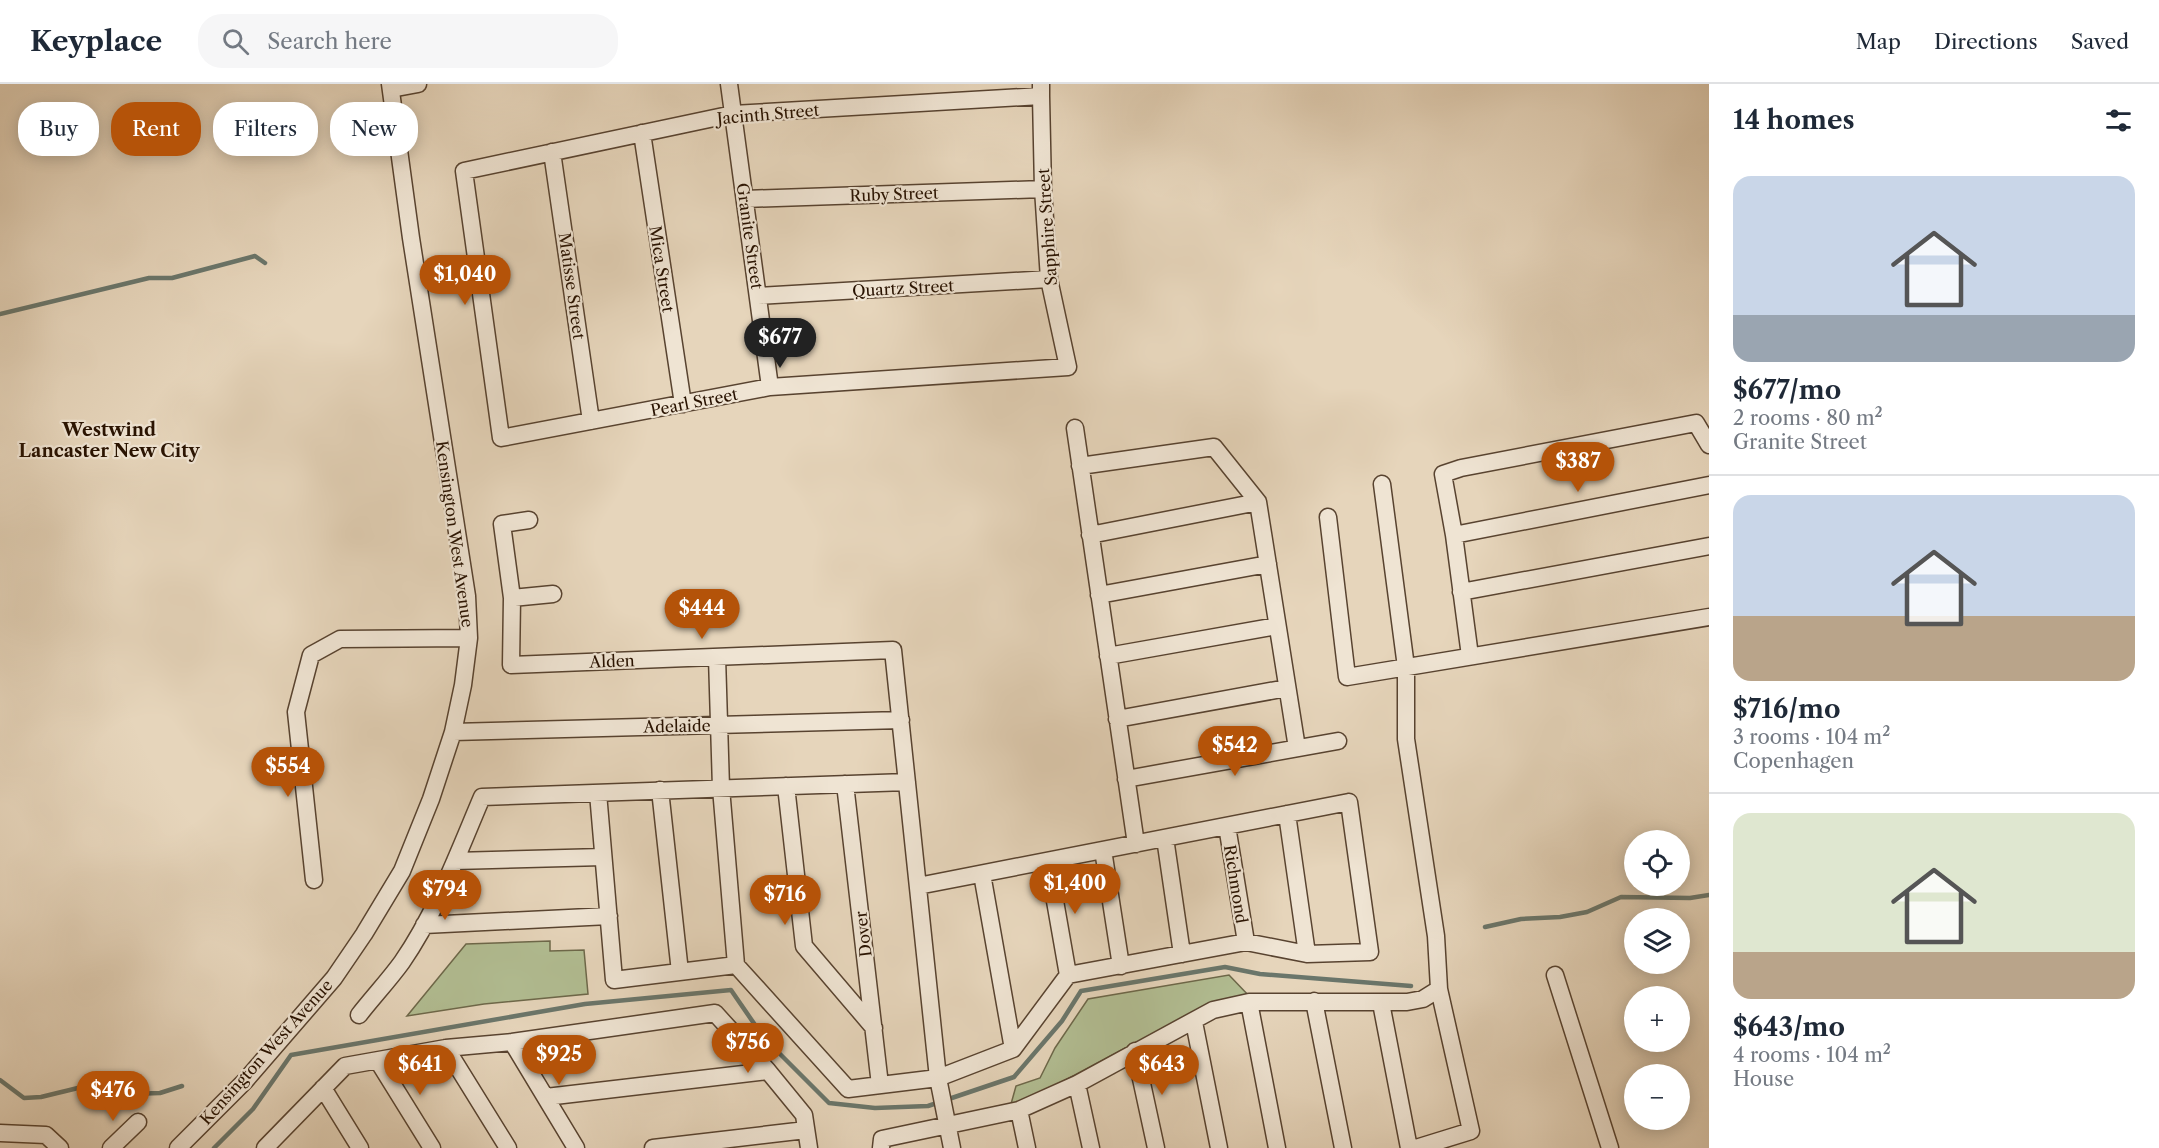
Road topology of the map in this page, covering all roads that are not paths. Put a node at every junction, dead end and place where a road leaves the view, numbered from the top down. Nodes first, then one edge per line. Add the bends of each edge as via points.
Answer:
1 (418, 84) edge
2 (729, 84) edge
3 (390, 86) edge
4 (1041, 90) edge
5 (733, 114) junction
6 (642, 133) junction
7 (552, 152) junction
8 (1043, 189) junction
9 (745, 199) junction
10 (1048, 279) junction
11 (758, 296) junction
12 (1068, 367) joint
13 (770, 387) junction
14 (683, 404) junction
15 (591, 421) junction
16 (1075, 428) dead end
17 (501, 438) joint
18 (1709, 445) edge
19 (1080, 466) junction
20 (1382, 484) dead end
21 (1709, 484) edge
22 (1258, 502) junction
23 (1328, 517) dead end
24 (529, 520) dead end
25 (1090, 535) junction
26 (1454, 535) junction
27 (1709, 546) edge
28 (1268, 564) junction
29 (1461, 592) junction
30 (553, 594) dead end
31 (1099, 595) junction
32 (512, 598) junction
33 (1709, 617) edge
34 (1277, 626) junction
35 (469, 638) junction
36 (1108, 656) junction
37 (1470, 656) junction
38 (717, 657) junction
39 (1406, 667) junction
40 (1287, 688) junction
41 (1117, 719) junction
42 (901, 720) junction
43 (719, 725) junction
44 (453, 732) junction
45 (1338, 741) dead end
46 (1297, 748) junction
47 (1126, 779) junction
48 (907, 782) junction
49 (845, 784) junction
50 (786, 786) junction
51 (721, 788) junction
52 (660, 790) junction
53 (598, 793) junction
54 (1287, 814) junction
55 (1227, 826) junction
56 (1165, 838) junction
57 (1136, 844) junction
58 (1103, 850) junction
59 (603, 857) junction
60 (455, 861) junction
61 (1048, 861) junction
62 (982, 874) junction
63 (314, 880) dead end
64 (918, 886) junction
65 (609, 916) junction
66 (424, 925) junction
67 (1246, 942) junction
68 (1182, 954) junction
69 (1307, 954) junction
70 (736, 965) junction
71 (1121, 966) junction
72 (680, 972) junction
73 (1068, 975) junction
74 (1555, 975) dead end
75 (1438, 989) junction
76 (1314, 1001) junction
77 (1249, 1002) junction
78 (1381, 1003) junction
79 (359, 1015) dead end
80 (1194, 1022) junction
81 (874, 1028) junction
82 (512, 1042) junction
83 (446, 1048) junction
84 (1013, 1049) junction
85 (1135, 1051) junction
86 (378, 1061) junction
87 (768, 1071) junction
88 (939, 1083) junction
89 (1077, 1084) junction
90 (880, 1085) junction
91 (323, 1088) junction
92 (546, 1097) junction
93 (1019, 1110) junction
94 (946, 1121) junction
95 (138, 1122) dead end
96 (806, 1130) junction
97 (0, 1133) edge
98 (276, 1144) edge
99 (60, 1148) edge
100 (111, 1148) edge
101 (178, 1148) edge
102 (360, 1148) edge
103 (432, 1148) edge
104 (508, 1148) edge
105 (576, 1148) edge
106 (653, 1148) edge
107 (809, 1148) edge
108 (881, 1148) edge
109 (952, 1148) edge
110 (1027, 1148) edge
111 (1091, 1148) edge
112 (1156, 1148) edge
113 (1219, 1148) edge
114 (1278, 1148) edge
115 (1343, 1148) edge
116 (1409, 1148) edge
117 (1416, 1148) edge
118 (1610, 1148) edge

1 - 3 street
2 - 5 street, Granite Street
3 - 35 street, Kensington West Avenue via 467,596
4 - 5 street, Jacinth Street
4 - 8 street, Sapphire Street
5 - 6 street, Jacinth Street
5 - 9 street, Granite Street
6 - 7 street, Jacinth Street
6 - 14 street, Mica Street
7 - 15 street, Matisse Street
7 - 17 street, Jacinth Street via 464,171
8 - 9 street, Ruby Street
8 - 10 street, Sapphire Street
9 - 11 street, Granite Street
10 - 11 street, Quartz Street
10 - 12 street, Sapphire Street
11 - 13 street, Granite Street
12 - 13 street, Pearl Street
13 - 14 street, Pearl Street
14 - 15 street, Pearl Street
15 - 17 street, Pearl Street
16 - 19 street
18 - 26 street via 1696,423 1443,474
19 - 22 street via 1214,447
19 - 25 street
20 - 39 street
21 - 26 street
22 - 25 street
22 - 28 street
23 - 39 street via 1347,677
24 - 32 street via 502,524
25 - 31 street
26 - 29 street
27 - 29 street
28 - 31 street
28 - 34 street
29 - 37 street
30 - 32 street
31 - 36 street
32 - 38 street, Alden via 511,665
33 - 37 street
34 - 36 street
34 - 40 street
35 - 44 street, Kensington West Avenue
35 - 63 street via 340,639 310,655 296,712
36 - 41 street
37 - 39 street
38 - 42 street, Alden via 893,650
38 - 43 street
39 - 75 street via 1407,739 1436,936
40 - 41 street
40 - 46 street
41 - 47 street
42 - 43 street, Adelaide
42 - 48 street
43 - 44 street, Adelaide
43 - 51 street
44 - 101 street, Kensington West Avenue via 402,871 364,934 334,978 282,1040
45 - 46 street
46 - 47 street
47 - 57 street
48 - 49 street
48 - 64 street
49 - 50 street
49 - 81 street, Dover
50 - 51 street
50 - 81 street via 804,946
51 - 52 street
51 - 70 street
52 - 53 street
52 - 72 street
53 - 59 street
53 - 60 street via 482,797
54 - 55 street
54 - 69 street
54 - 69 street via 1349,802 1370,952
55 - 56 street
55 - 67 street, Richmond
56 - 57 street
56 - 68 street
57 - 58 street
58 - 61 street
58 - 71 street
59 - 60 street
59 - 65 street
60 - 66 street
61 - 62 street
61 - 73 street
62 - 64 street
62 - 84 street
64 - 88 street
65 - 66 street
65 - 72 street via 614,980
66 - 79 street via 402,963
67 - 68 street
67 - 69 street
68 - 71 street
70 - 72 street
70 - 90 street via 848,1089
71 - 73 street
73 - 84 street
74 - 118 street
75 - 78 street via 1423,999
75 - 117 street via 1471,1131
76 - 77 street
76 - 78 street
76 - 115 street
77 - 80 street via 1213,1010
77 - 114 street
78 - 116 street
80 - 85 street
80 - 113 street
81 - 90 street, Dover
82 - 83 street
82 - 87 street via 715,1013
82 - 92 street
83 - 86 street
83 - 104 street
84 - 88 street
85 - 89 street
85 - 112 street
86 - 91 street via 345,1066
86 - 103 street
87 - 92 street
87 - 96 street via 804,1115
88 - 90 street
88 - 94 street
89 - 93 street
89 - 111 street
91 - 98 street
91 - 102 street
92 - 105 street
93 - 94 street
93 - 110 street
94 - 108 street via 882,1139
94 - 109 street
95 - 100 street
96 - 106 street
96 - 107 street
97 - 99 street via 46,1135

